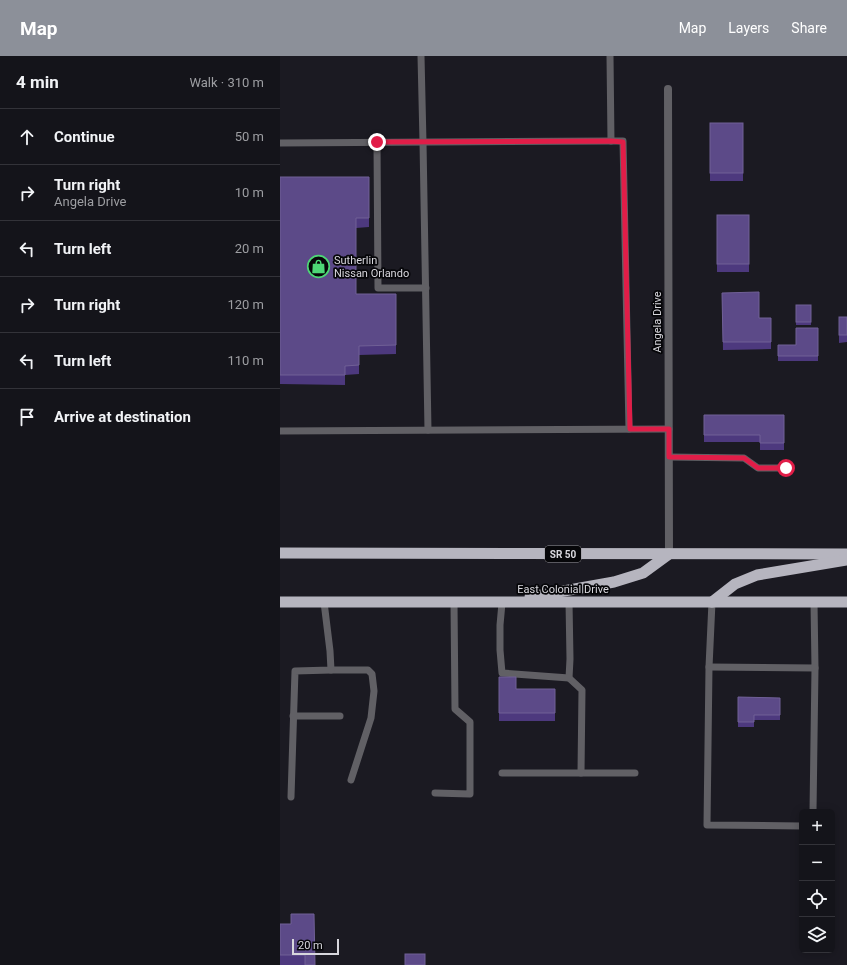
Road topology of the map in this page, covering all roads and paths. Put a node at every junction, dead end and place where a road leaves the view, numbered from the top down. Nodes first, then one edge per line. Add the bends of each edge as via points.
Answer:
1 (421, 56) edge
2 (610, 56) edge
3 (668, 90) dead end
4 (611, 141) junction
5 (377, 142) junction
6 (423, 142) junction
7 (280, 143) edge
8 (426, 288) junction
9 (630, 429) junction
10 (669, 429) junction
11 (428, 430) junction
12 (280, 431) edge
13 (669, 457) junction
14 (786, 468) dead end
15 (280, 553) edge
16 (669, 554) junction
17 (847, 554) edge
18 (847, 560) edge
19 (280, 602) edge
20 (324, 602) junction
21 (454, 602) junction
22 (569, 602) junction
23 (712, 602) junction
24 (814, 602) junction
25 (847, 602) edge
26 (502, 603) junction
27 (709, 667) junction
28 (814, 668) junction
29 (331, 670) junction
30 (569, 678) junction
31 (294, 716) junction
32 (340, 716) dead end
33 (502, 773) dead end
34 (581, 773) junction
35 (635, 773) dead end
36 (351, 780) dead end
37 (435, 793) dead end
38 (291, 797) dead end
39 (813, 809) edge
40 (799, 826) edge

1 - 6 lane
2 - 4 lane
3 - 10 street, Angela Drive
4 - 6 lane
4 - 9 lane via 623,142
5 - 6 lane
5 - 7 lane
5 - 8 lane via 378,288
6 - 8 lane
8 - 11 lane
9 - 10 lane
9 - 11 lane
10 - 13 street, Angela Drive
11 - 12 lane
13 - 14 lane via 744,458 758,468
13 - 16 street, Angela Drive
15 - 16 highway, SR 50
16 - 17 highway, SR 50
16 - 26 highway via 643,573 614,582
18 - 23 highway via 757,575 735,584
19 - 20 highway, East Colonial Drive
20 - 21 highway, East Colonial Drive
20 - 29 lane
21 - 26 highway, East Colonial Drive
21 - 37 lane via 455,709 470,722 470,794
22 - 23 highway, East Colonial Drive
22 - 26 highway, East Colonial Drive
22 - 30 lane
23 - 24 highway, East Colonial Drive
23 - 27 lane
24 - 25 highway, East Colonial Drive
24 - 28 lane
26 - 30 lane via 502,674
27 - 28 lane
27 - 40 lane via 707,825
28 - 39 lane
29 - 31 lane via 295,671
29 - 36 lane via 368,670 372,674 374,691 371,718
30 - 34 lane via 582,690
31 - 32 lane
31 - 38 lane
33 - 34 lane
34 - 35 lane

